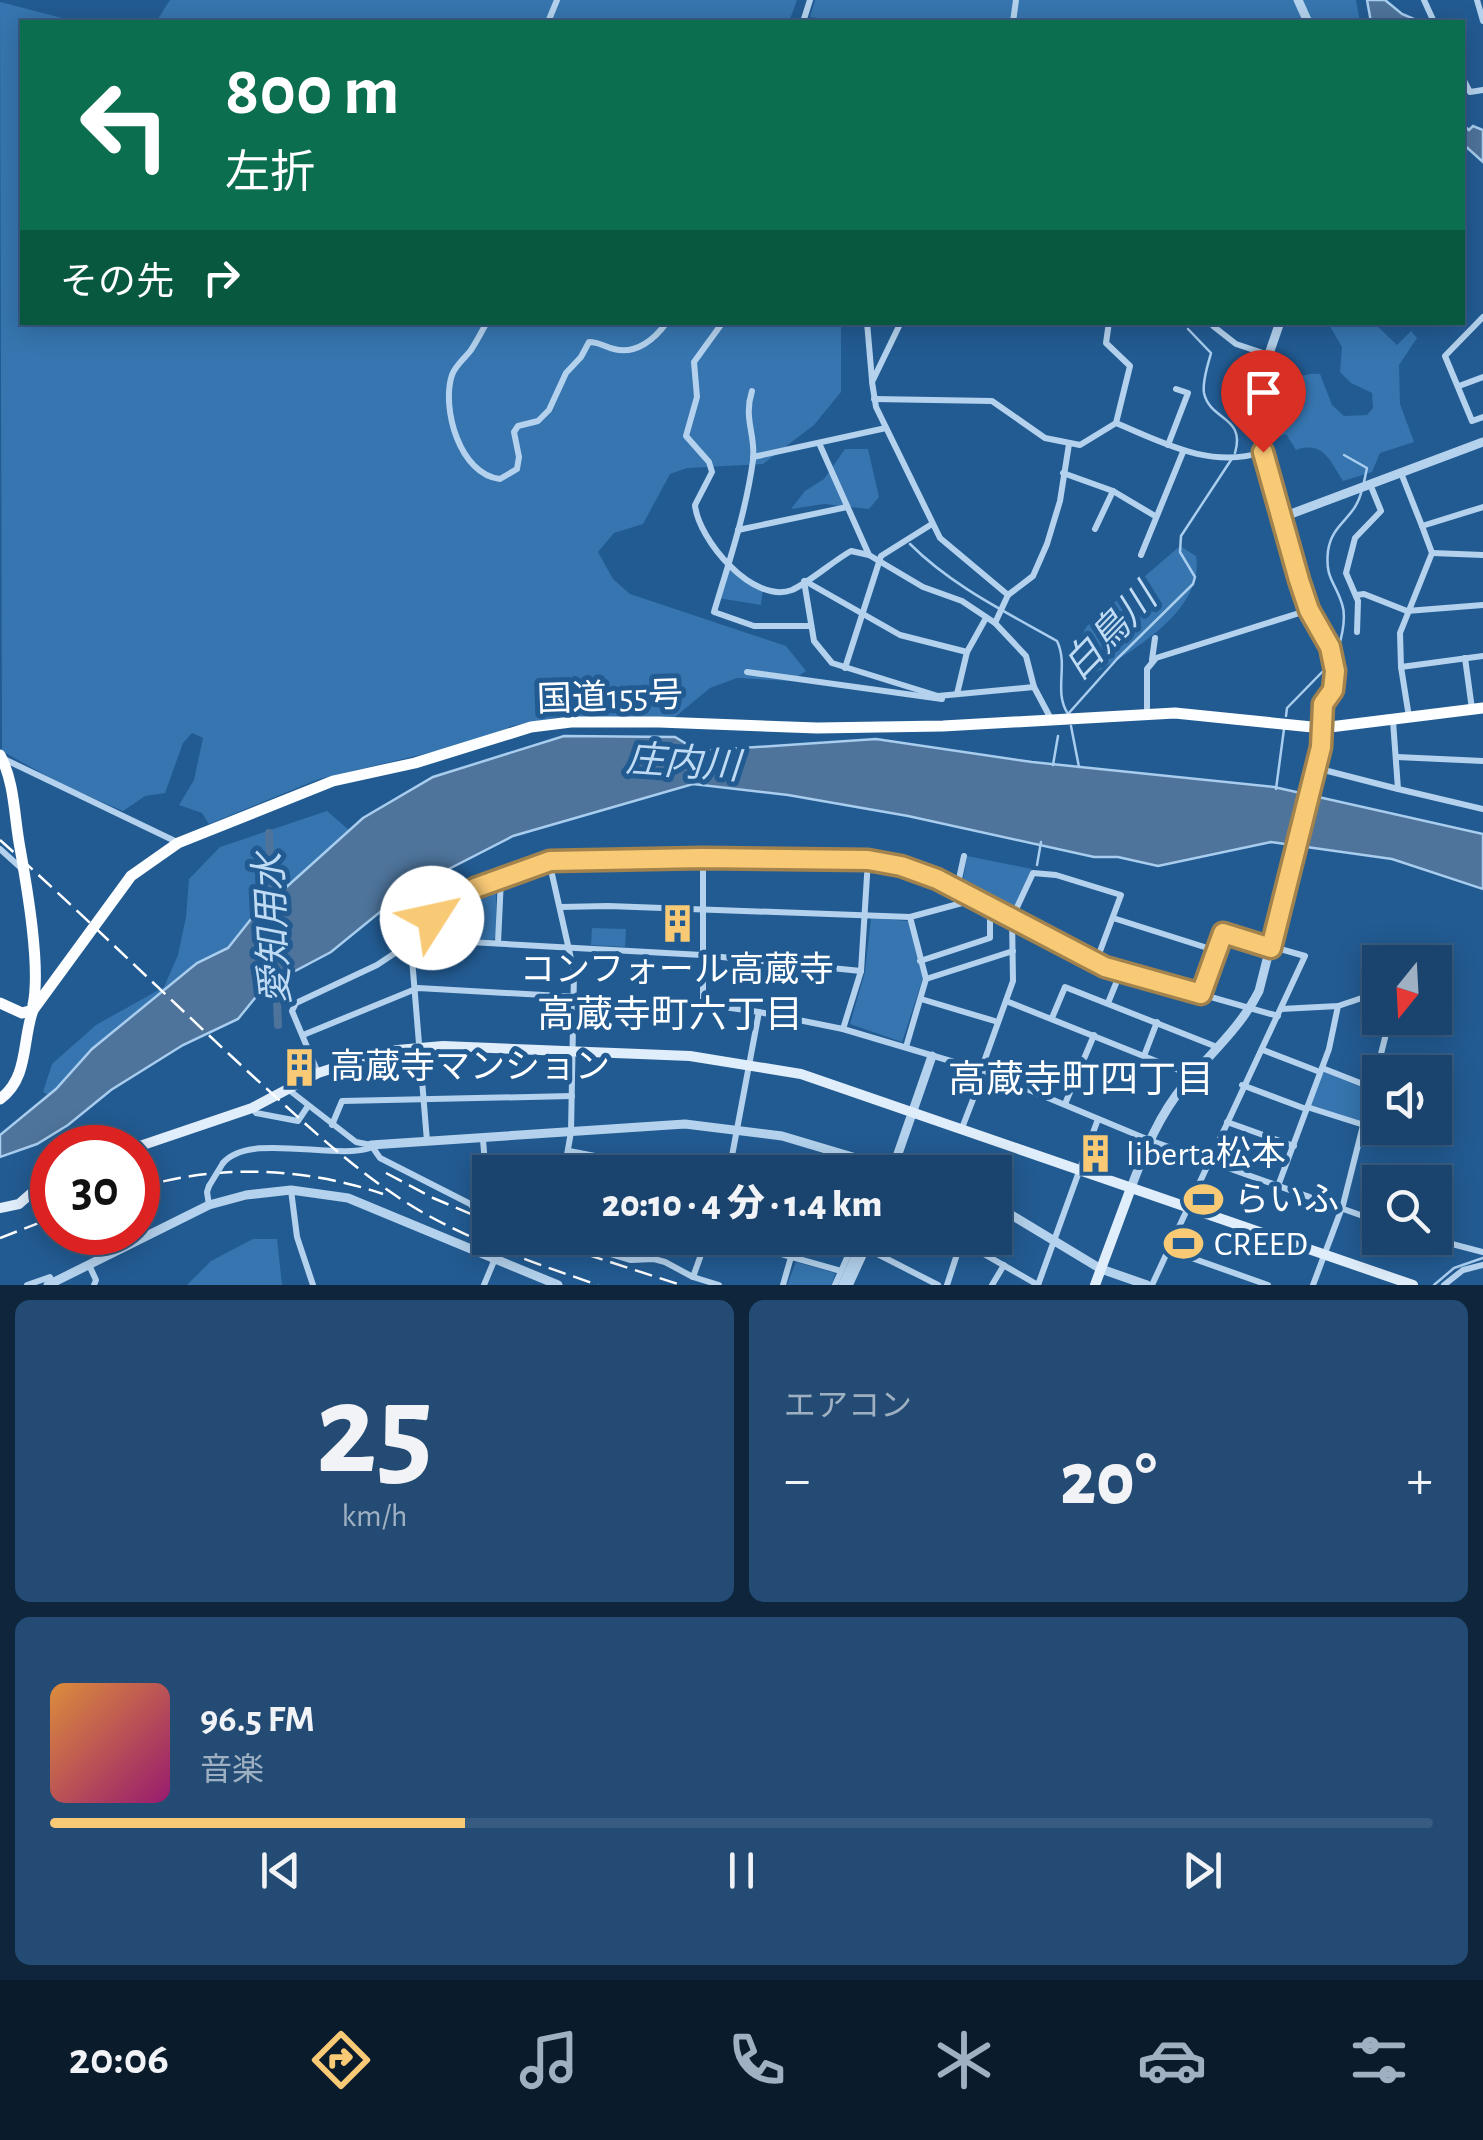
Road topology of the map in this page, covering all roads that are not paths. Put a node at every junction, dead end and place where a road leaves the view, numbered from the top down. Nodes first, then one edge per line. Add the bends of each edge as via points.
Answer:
1 (1478, 0) edge
2 (1483, 21) edge
3 (1483, 318) edge
4 (484, 325) edge
5 (665, 325) edge
6 (721, 325) edge
7 (867, 325) edge
8 (900, 325) edge
9 (1109, 325) edge
10 (1212, 325) edge
11 (1279, 325) edge
12 (1269, 355) junction
13 (1483, 377) edge
14 (872, 382) junction
15 (1459, 386) junction
16 (1176, 389) dead end
17 (752, 391) dead end
18 (874, 399) junction
19 (1483, 417) edge
20 (1116, 423) junction
21 (886, 428) junction
22 (1483, 442) edge
23 (818, 443) junction
24 (1070, 444) junction
25 (1168, 445) junction
26 (1183, 452) junction
27 (1263, 452) junction
28 (754, 458) junction
29 (1402, 472) junction
30 (1062, 474) junction
31 (1372, 484) junction
32 (1113, 492) junction
33 (847, 507) junction
34 (1483, 507) edge
35 (1155, 516) junction
36 (1280, 518) junction
37 (932, 524) junction
38 (1422, 526) junction
39 (1094, 529) dead end
40 (738, 530) junction
41 (1432, 553) junction
42 (869, 555) junction
43 (1141, 555) dead end
44 (1483, 556) edge
45 (879, 560) junction
46 (729, 564) junction
47 (804, 580) junction
48 (1008, 595) junction
49 (1356, 595) junction
50 (1483, 605) edge
51 (1309, 610) junction
52 (1407, 611) junction
53 (864, 614) junction
54 (986, 618) junction
55 (997, 620) junction
56 (810, 626) junction
57 (1357, 632) dead end
58 (1155, 638) dead end
59 (967, 652) junction
60 (1483, 656) edge
61 (1465, 658) junction
62 (1152, 661) junction
63 (845, 668) junction
64 (1401, 668) junction
65 (747, 672) dead end
66 (1034, 687) junction
67 (957, 694) junction
68 (1477, 709) edge
69 (1147, 714) junction
70 (1409, 718) junction
71 (1052, 720) junction
72 (1393, 721) junction
73 (1322, 728) junction
74 (1, 757) edge
75 (1397, 758) junction
76 (1483, 761) edge
77 (1316, 768) junction
78 (1398, 789) junction
79 (1483, 809) edge
80 (178, 842) junction
81 (0, 848) edge
82 (964, 856) dead end
83 (702, 858) junction
84 (868, 860) junction
85 (550, 861) junction
86 (25, 871) junction
87 (501, 878) junction
88 (957, 888) junction
89 (978, 898) junction
90 (990, 906) junction
91 (561, 907) junction
92 (703, 909) junction
93 (865, 915) junction
94 (910, 917) junction
95 (1012, 918) junction
96 (1113, 918) junction
97 (410, 942) junction
98 (498, 943) junction
99 (570, 947) junction
100 (1271, 948) junction
101 (1217, 951) junction
102 (1012, 952) junction
103 (702, 955) junction
104 (920, 961) junction
105 (1096, 962) junction
106 (861, 971) junction
107 (1122, 972) junction
108 (926, 979) junction
109 (413, 990) junction
110 (1201, 994) junction
111 (575, 997) junction
112 (1362, 998) edge
113 (921, 999) junction
114 (1006, 1000) junction
115 (0, 1002) edge
116 (1108, 1003) junction
117 (704, 1004) junction
118 (1338, 1006) junction
119 (1250, 1008) junction
120 (33, 1010) junction
121 (759, 1012) junction
122 (1280, 1012) junction
123 (1052, 1018) junction
124 (998, 1022) junction
125 (1157, 1022) junction
126 (844, 1028) junction
127 (303, 1035) junction
128 (1094, 1035) junction
129 (418, 1047) junction
130 (906, 1048) junction
131 (1218, 1048) junction
132 (1263, 1050) junction
133 (574, 1051) junction
134 (932, 1056) junction
135 (1144, 1056) junction
136 (750, 1064) junction
137 (982, 1070) junction
138 (1321, 1070) junction
139 (318, 1073) junction
140 (1186, 1074) dead end
141 (1362, 1084) edge
142 (1244, 1085) junction
143 (288, 1089) junction
144 (572, 1096) junction
145 (423, 1098) junction
146 (0, 1099) edge
147 (1065, 1104) junction
148 (308, 1106) junction
149 (252, 1108) junction
150 (1307, 1108) junction
151 (912, 1112) junction
152 (1098, 1118) junction
153 (1228, 1122) junction
154 (332, 1124) junction
155 (1362, 1124) edge
156 (739, 1129) junction
157 (962, 1130) junction
158 (571, 1132) junction
159 (1362, 1132) edge
160 (160, 1139) edge
161 (483, 1140) junction
162 (1149, 1140) junction
163 (427, 1142) junction
164 (1294, 1146) junction
165 (371, 1147) junction
166 (569, 1151) junction
167 (485, 1155) edge
168 (568, 1155) edge
169 (590, 1155) edge
170 (733, 1155) edge
171 (844, 1155) edge
172 (900, 1155) edge
173 (1210, 1161) junction
174 (1080, 1170) junction
175 (1278, 1186) junction
176 (1130, 1188) junction
177 (291, 1190) junction
178 (30, 1194) edge
179 (210, 1205) junction
180 (472, 1206) edge
181 (0, 1208) edge
182 (1188, 1208) junction
183 (1340, 1209) junction
184 (1012, 1215) edge
185 (1362, 1216) edge
186 (1054, 1240) junction
187 (1452, 1244) edge
188 (1169, 1250) junction
189 (1480, 1252) edge
190 (614, 1255) edge
191 (700, 1255) edge
192 (784, 1255) edge
193 (851, 1255) edge
194 (855, 1255) edge
195 (881, 1255) edge
196 (955, 1255) edge
197 (988, 1255) edge
198 (1324, 1255) junction
199 (791, 1257) junction
200 (494, 1261) junction
201 (89, 1264) junction
202 (1004, 1264) junction
203 (1481, 1265) edge
204 (1101, 1269) junction
205 (841, 1271) junction
206 (692, 1277) junction
207 (51, 1284) edge
208 (27, 1285) edge
209 (94, 1285) edge
210 (314, 1285) edge
211 (484, 1285) edge
212 (558, 1285) edge
213 (719, 1285) edge
214 (783, 1285) edge
215 (835, 1285) edge
216 (847, 1285) edge
217 (938, 1285) edge
218 (947, 1285) edge
219 (992, 1285) edge
220 (1038, 1285) edge
221 (1096, 1285) edge
222 (1150, 1285) edge
223 (1268, 1285) edge
224 (1313, 1285) edge
225 (1413, 1285) edge
226 (1444, 1285) edge

1 - 2 street
3 - 15 street via 1445,356
4 - 5 street via 452,375 451,426 458,446 486,475 500,479 517,468 514,432 549,410 590,342 632,349
6 - 46 street via 694,362 697,397 686,436 712,472 695,511 708,542
7 - 14 street
8 - 14 street
9 - 20 street via 1106,343 1130,366
10 - 12 street via 1236,344
11 - 12 street
12 - 27 street via 1256,424
13 - 15 street
14 - 18 street
15 - 19 street via 1472,421
16 - 25 street via 1188,393
17 - 28 street via 746,416
18 - 21 street
18 - 24 street via 992,401 1045,438
20 - 24 street via 1080,445
20 - 25 street
21 - 23 street
21 - 37 street
22 - 29 street
23 - 28 street
23 - 33 street
24 - 30 street
25 - 26 street
26 - 27 street via 1239,458
26 - 35 street
27 - 36 street
28 - 40 street
29 - 31 street
29 - 38 street
30 - 32 street
30 - 48 street via 1037,568
31 - 36 street
31 - 49 street via 1380,511 1352,542 1346,574
32 - 35 street
32 - 39 street
33 - 40 street
33 - 42 street
34 - 38 street
35 - 43 street
36 - 51 street
37 - 45 street
37 - 48 street
38 - 41 street
40 - 46 street
41 - 44 street
41 - 52 street
42 - 45 street
42 - 47 street via 851,550
45 - 53 street
45 - 54 street
46 - 47 street via 748,581 781,592
46 - 56 street via 714,612 754,626
47 - 53 street
47 - 56 street
48 - 55 street
49 - 52 street
49 - 57 street
50 - 52 street
51 - 62 street
51 - 73 street via 1335,671
52 - 64 street
53 - 59 street via 900,635
53 - 63 street
54 - 55 street
54 - 59 street
55 - 66 street via 1026,656
56 - 63 street via 822,653
58 - 62 street
59 - 67 street
60 - 61 street
61 - 64 street
61 - 68 street
62 - 69 street
63 - 67 street via 938,696
64 - 70 street
65 - 67 street via 938,700
66 - 67 street
66 - 71 street
68 - 70 highway, 国道155号
69 - 71 highway, 国道155号
69 - 73 highway, 国道155号
70 - 72 highway, 国道155号
71 - 80 highway, 国道155号 via 817,728 553,723 348,776
72 - 73 highway, 国道155号
72 - 75 street
73 - 77 street
74 - 80 street
74 - 86 highway
75 - 76 street
75 - 78 street
77 - 78 street
77 - 100 street
78 - 79 street
80 - 120 highway, 国道155号 via 131,876
81 - 86 street
82 - 88 street
83 - 84 street
83 - 85 street
83 - 92 street
84 - 88 street
84 - 93 street
85 - 87 street
85 - 91 street
86 - 120 highway
87 - 97 street via 462,897 410,934
87 - 98 street
88 - 89 street
89 - 90 street
89 - 94 street
90 - 95 street
90 - 104 street via 990,938
91 - 92 street
91 - 99 street
92 - 93 street
92 - 103 street
93 - 94 street
93 - 106 street
94 - 104 street
95 - 96 street via 1033,874 1121,896
95 - 102 street
95 - 105 street
96 - 101 street
96 - 105 street
97 - 98 street
97 - 109 street
97 - 127 street via 296,1003 292,1011
98 - 99 street
99 - 103 street
99 - 111 street
100 - 101 street via 1223,933
100 - 119 street
100 - 122 street via 1306,956
101 - 110 street
102 - 108 street
102 - 114 street
103 - 106 street
103 - 117 street
104 - 108 street
105 - 107 street
106 - 126 street
107 - 110 street
107 - 116 street
108 - 113 street
109 - 111 street
109 - 127 street
109 - 129 street
110 - 119 street
111 - 117 street
111 - 133 street
112 - 118 street
113 - 124 street
113 - 130 street
114 - 123 street
114 - 124 street
115 - 120 main road via 22,1013
116 - 123 street via 1065,986
116 - 125 street
117 - 121 street
118 - 122 street
118 - 138 street
119 - 122 street
119 - 131 street
120 - 146 main road via 20,1075
121 - 126 street
121 - 136 street
122 - 132 street
123 - 128 street
124 - 137 street
125 - 131 street
125 - 135 street
126 - 130 street
127 - 139 street
128 - 135 street
128 - 147 street
129 - 133 main road
129 - 139 main road
129 - 145 street
130 - 134 street
131 - 162 street via 1184,1084
132 - 138 street
132 - 142 street
133 - 136 main road
133 - 144 street
134 - 137 street
134 - 151 street
135 - 140 street
136 - 151 main road
136 - 156 street
137 - 147 street
137 - 157 street
138 - 141 street
138 - 150 street
139 - 143 main road
142 - 150 street
142 - 153 street
143 - 148 street
143 - 149 main road
144 - 145 street
144 - 158 street
145 - 154 street via 342,1102
145 - 163 street
147 - 152 street
148 - 149 street via 298,1122
148 - 154 street
149 - 160 main road
150 - 155 street
150 - 164 street
151 - 157 main road
151 - 172 street
152 - 162 street
152 - 174 street
153 - 164 street
153 - 173 street
154 - 165 street
156 - 158 street via 685,1124
156 - 170 street
156 - 171 street
157 - 174 main road
158 - 161 street
158 - 166 street
159 - 183 street
161 - 163 street
161 - 167 street
162 - 173 street
162 - 176 street
163 - 165 street
164 - 175 street
165 - 179 street, bridge via 234,1154 207,1192
165 - 180 street via 407,1174
166 - 168 street
166 - 169 street
173 - 175 street
173 - 182 street
174 - 176 main road
174 - 186 street
175 - 183 street
176 - 182 main road
176 - 204 main road
177 - 179 street
177 - 200 street via 348,1198
177 - 210 street via 296,1237
178 - 181 main road
179 - 201 street
182 - 188 street
182 - 198 main road
183 - 185 street
183 - 198 street
184 - 186 street
186 - 204 street
186 - 220 street
187 - 189 street
188 - 222 street
188 - 223 street
189 - 203 street
190 - 206 street via 654,1259
191 - 206 street
192 - 199 street
193 - 205 street
194 - 216 street
195 - 217 street
196 - 218 street
197 - 202 street
198 - 224 street
198 - 225 main road
199 - 205 street
199 - 214 street
200 - 211 street
200 - 212 street
201 - 207 street
201 - 209 street
202 - 219 street
202 - 220 street
203 - 226 street
204 - 221 main road
204 - 222 street
205 - 215 street
206 - 213 street
207 - 208 street via 43,1277

